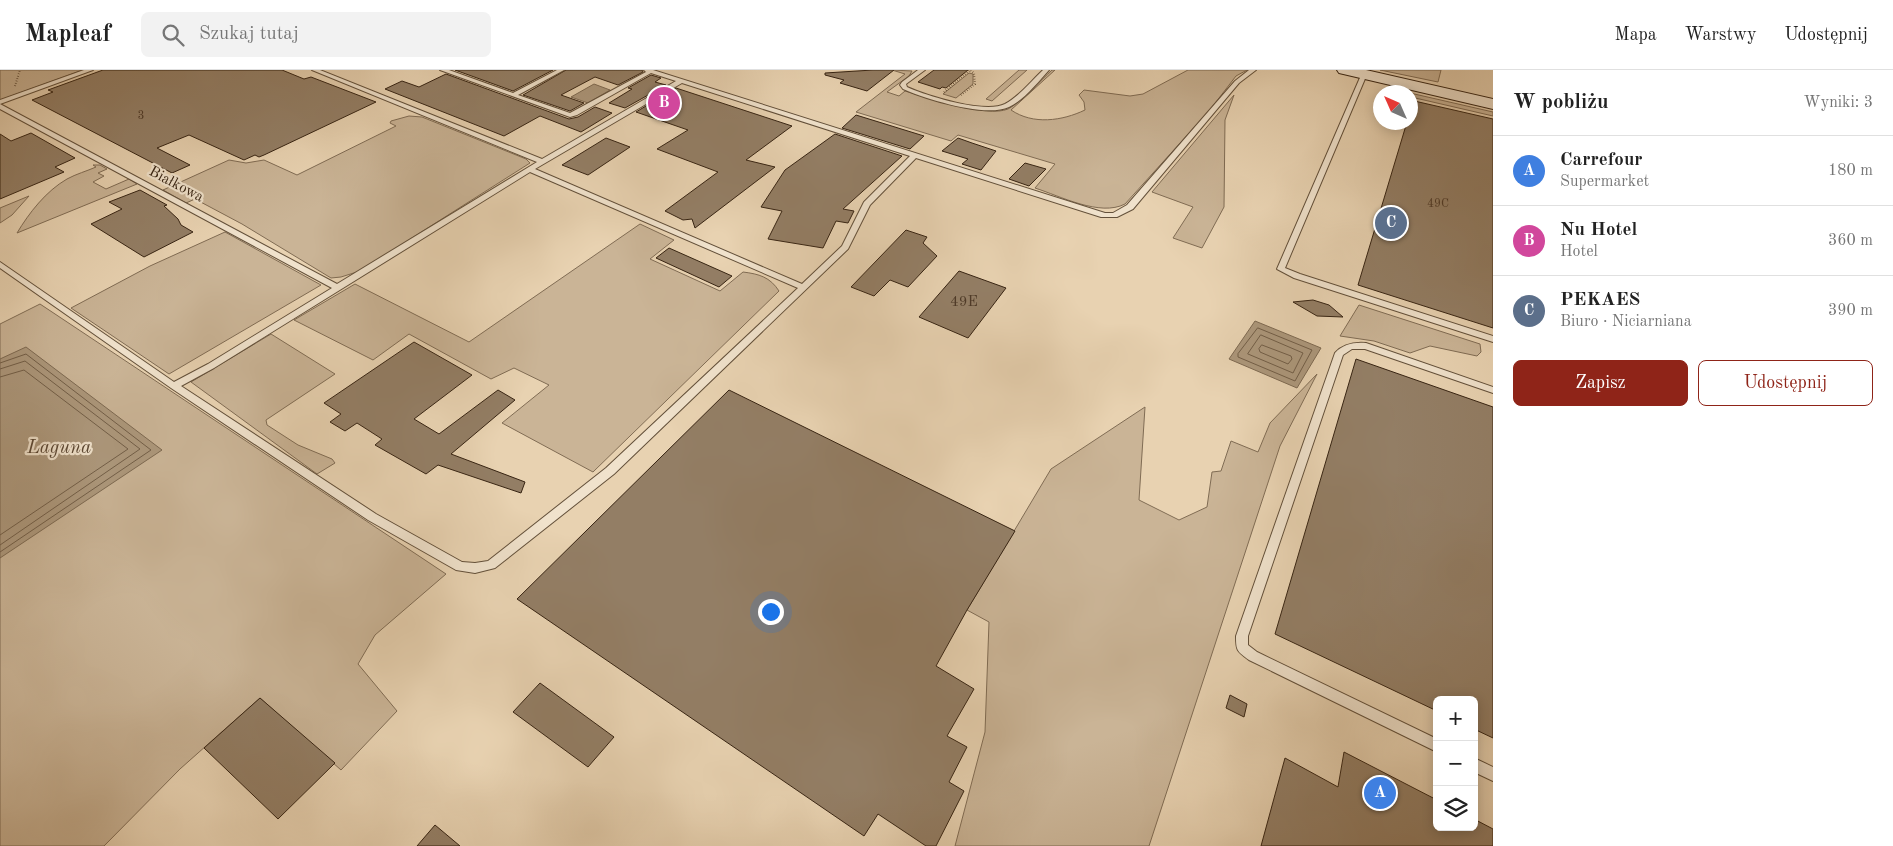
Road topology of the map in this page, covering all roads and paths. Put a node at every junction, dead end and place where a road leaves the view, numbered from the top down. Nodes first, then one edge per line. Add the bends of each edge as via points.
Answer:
1 (90, 70) edge
2 (315, 70) edge
3 (442, 70) edge
4 (561, 70) edge
5 (922, 70) edge
6 (970, 70) edge
7 (1046, 70) edge
8 (1253, 70) edge
9 (1345, 70) edge
10 (649, 71) edge
11 (1364, 74) junction
12 (681, 81) junction
13 (513, 95) junction
14 (949, 96) dead end
15 (958, 98) dead end
16 (0, 102) edge
17 (1493, 104) edge
18 (0, 106) edge
19 (915, 155) junction
20 (543, 162) junction
21 (530, 169) junction
22 (0, 264) edge
23 (803, 287) junction
24 (338, 288) junction
25 (1493, 339) edge
26 (174, 386) junction
27 (1493, 390) edge
28 (1433, 744) edge
29 (1478, 767) edge
30 (1493, 774) edge

1 - 16 lane
2 - 20 lane
3 - 13 lane
4 - 13 lane
5 - 7 lane via 904,83 905,88 949,103 996,108 1007,105
6 - 14 path via 942,94
6 - 15 path via 974,73 975,84
8 - 19 lane via 1239,79 1130,207 1114,215 1095,214
9 - 11 street
10 - 12 lane
10 - 13 lane via 575,114 566,114
11 - 17 street
11 - 25 lane via 1281,269
12 - 19 lane
12 - 20 lane
18 - 24 lane, Białkowa
19 - 23 lane via 867,204 845,247
20 - 21 lane
21 - 23 lane
21 - 24 lane
22 - 26 lane
23 - 26 lane via 603,477 491,565 475,568 460,567 372,517
24 - 26 lane
27 - 28 lane via 1366,346 1354,345 1339,353 1242,636 1242,648 1253,656
29 - 30 lane

